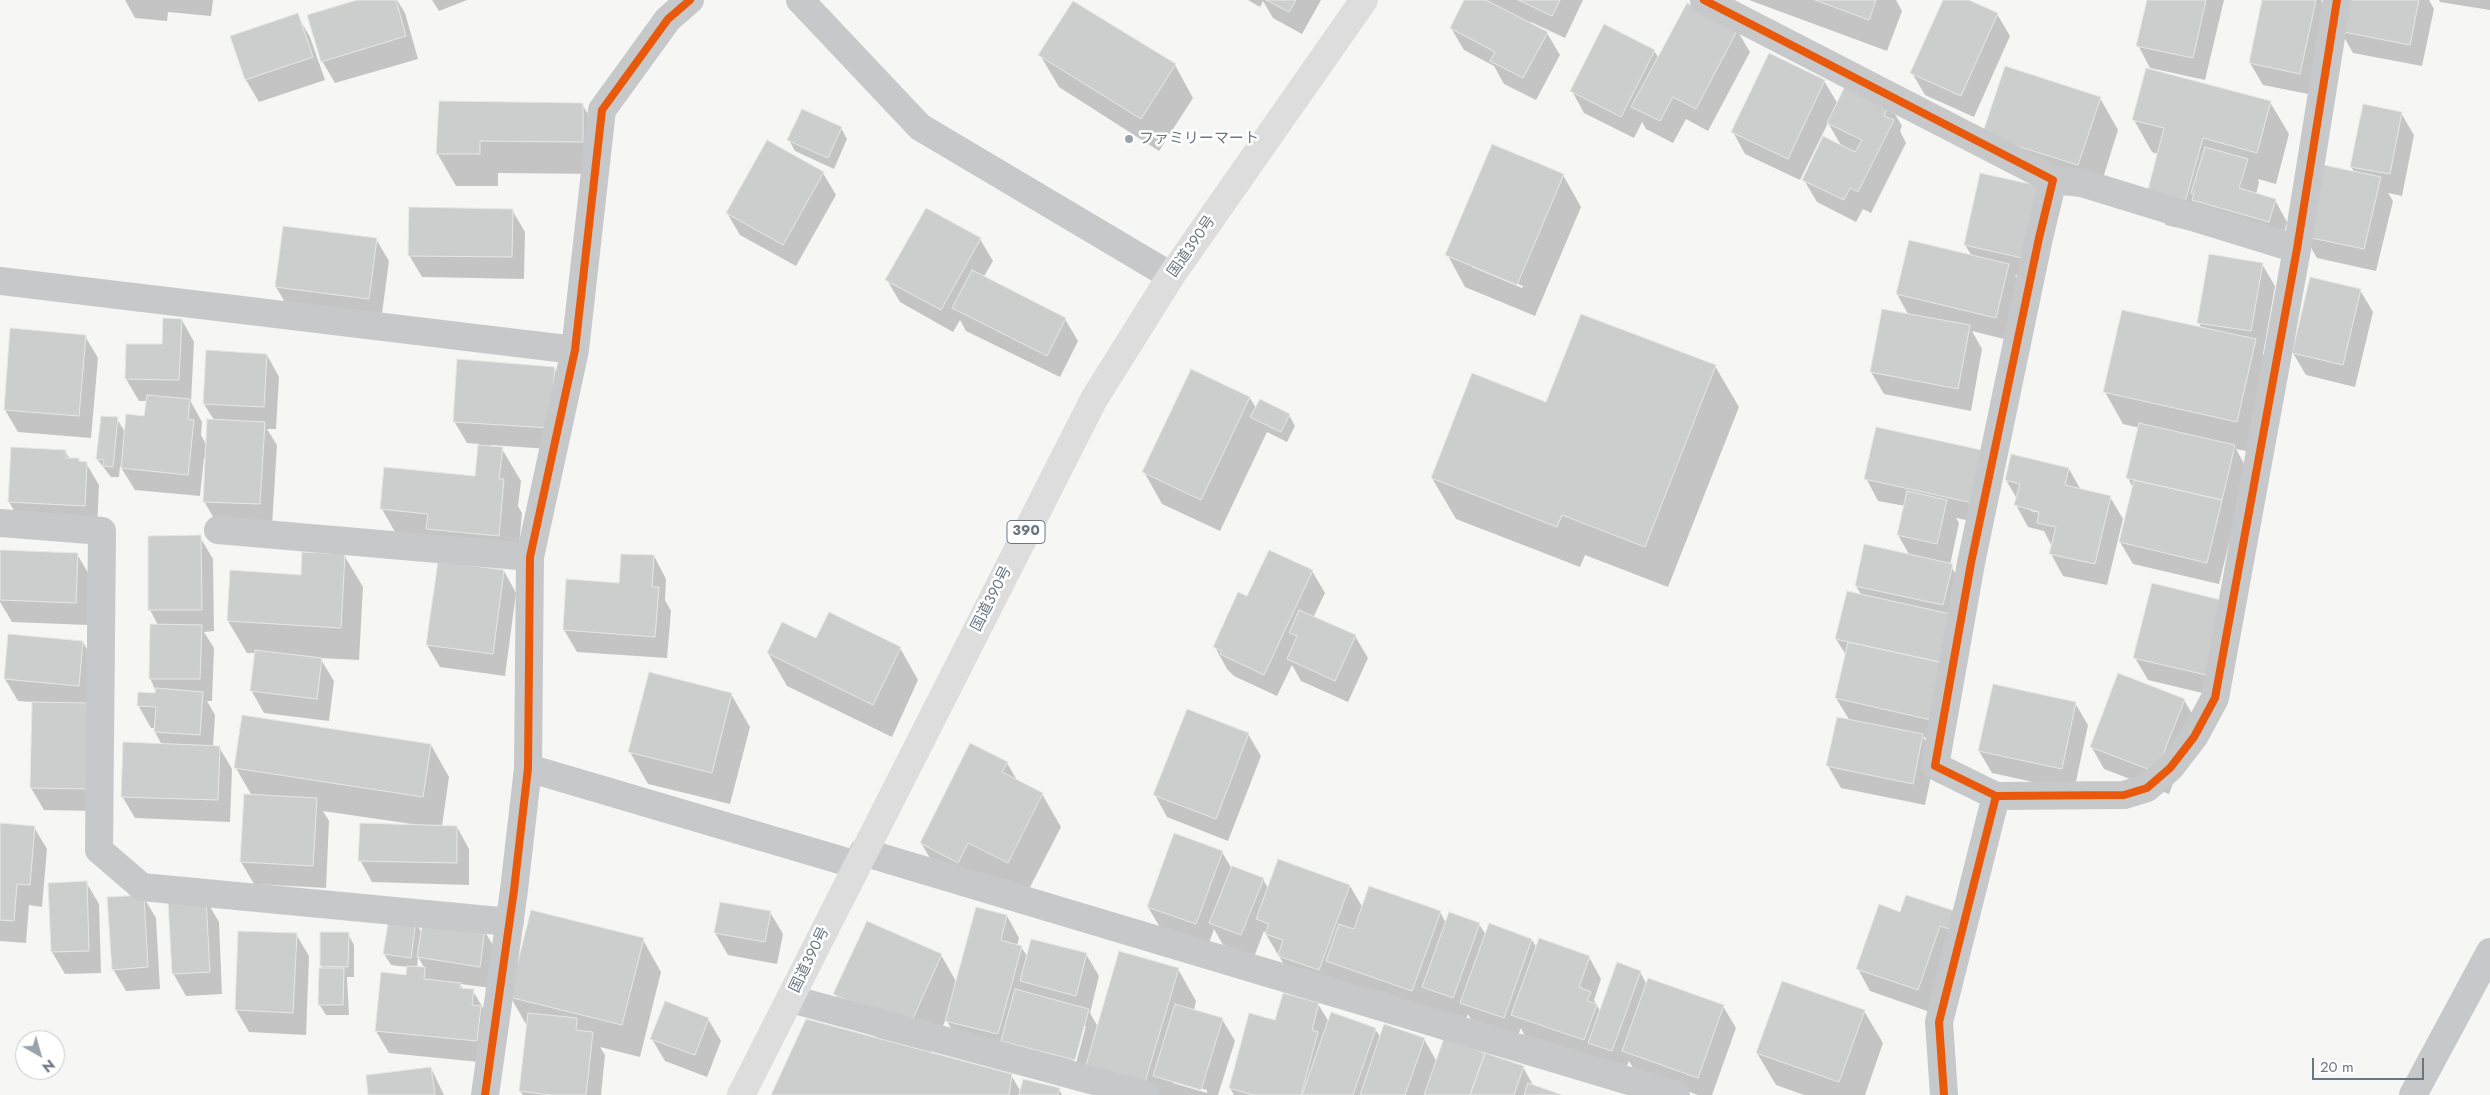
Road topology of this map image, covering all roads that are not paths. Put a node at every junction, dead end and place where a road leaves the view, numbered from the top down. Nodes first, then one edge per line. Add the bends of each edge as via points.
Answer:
1 (690, 0) edge
2 (800, 0) edge
3 (1364, 0) edge
4 (1704, 0) edge
5 (2337, 0) edge
6 (2053, 180) junction
7 (2297, 249) junction
8 (1171, 276) junction
9 (1, 277) edge
10 (575, 350) junction
11 (0, 524) edge
12 (218, 530) dead end
13 (530, 557) junction
14 (528, 768) junction
15 (1996, 796) junction
16 (860, 858) junction
17 (510, 922) junction
18 (2490, 952) edge
19 (791, 999) junction
20 (485, 1095) edge
21 (741, 1095) edge
22 (1146, 1095) edge
23 (1676, 1095) edge
24 (1944, 1095) edge
25 (2413, 1095) edge

1 - 10 street via 668,20 602,110
2 - 8 street via 920,127
3 - 8 highway, 国道390号 / 390
4 - 6 street
5 - 7 street
6 - 7 street via 2082,183
6 - 15 street via 1972,563 1935,766
7 - 15 street via 2215,698 2194,736 2170,768 2147,788 2124,795
8 - 16 highway, 国道390号 / 390 via 1094,399
9 - 10 street
10 - 13 street
11 - 17 street via 102,531 99,850 142,887
12 - 13 street
13 - 14 street
14 - 16 street
14 - 17 street
15 - 24 street via 1939,1022
16 - 19 highway, 国道390号 / 390
16 - 23 street
17 - 20 street
18 - 25 street
19 - 21 highway, 国道390号 / 390
19 - 22 street

